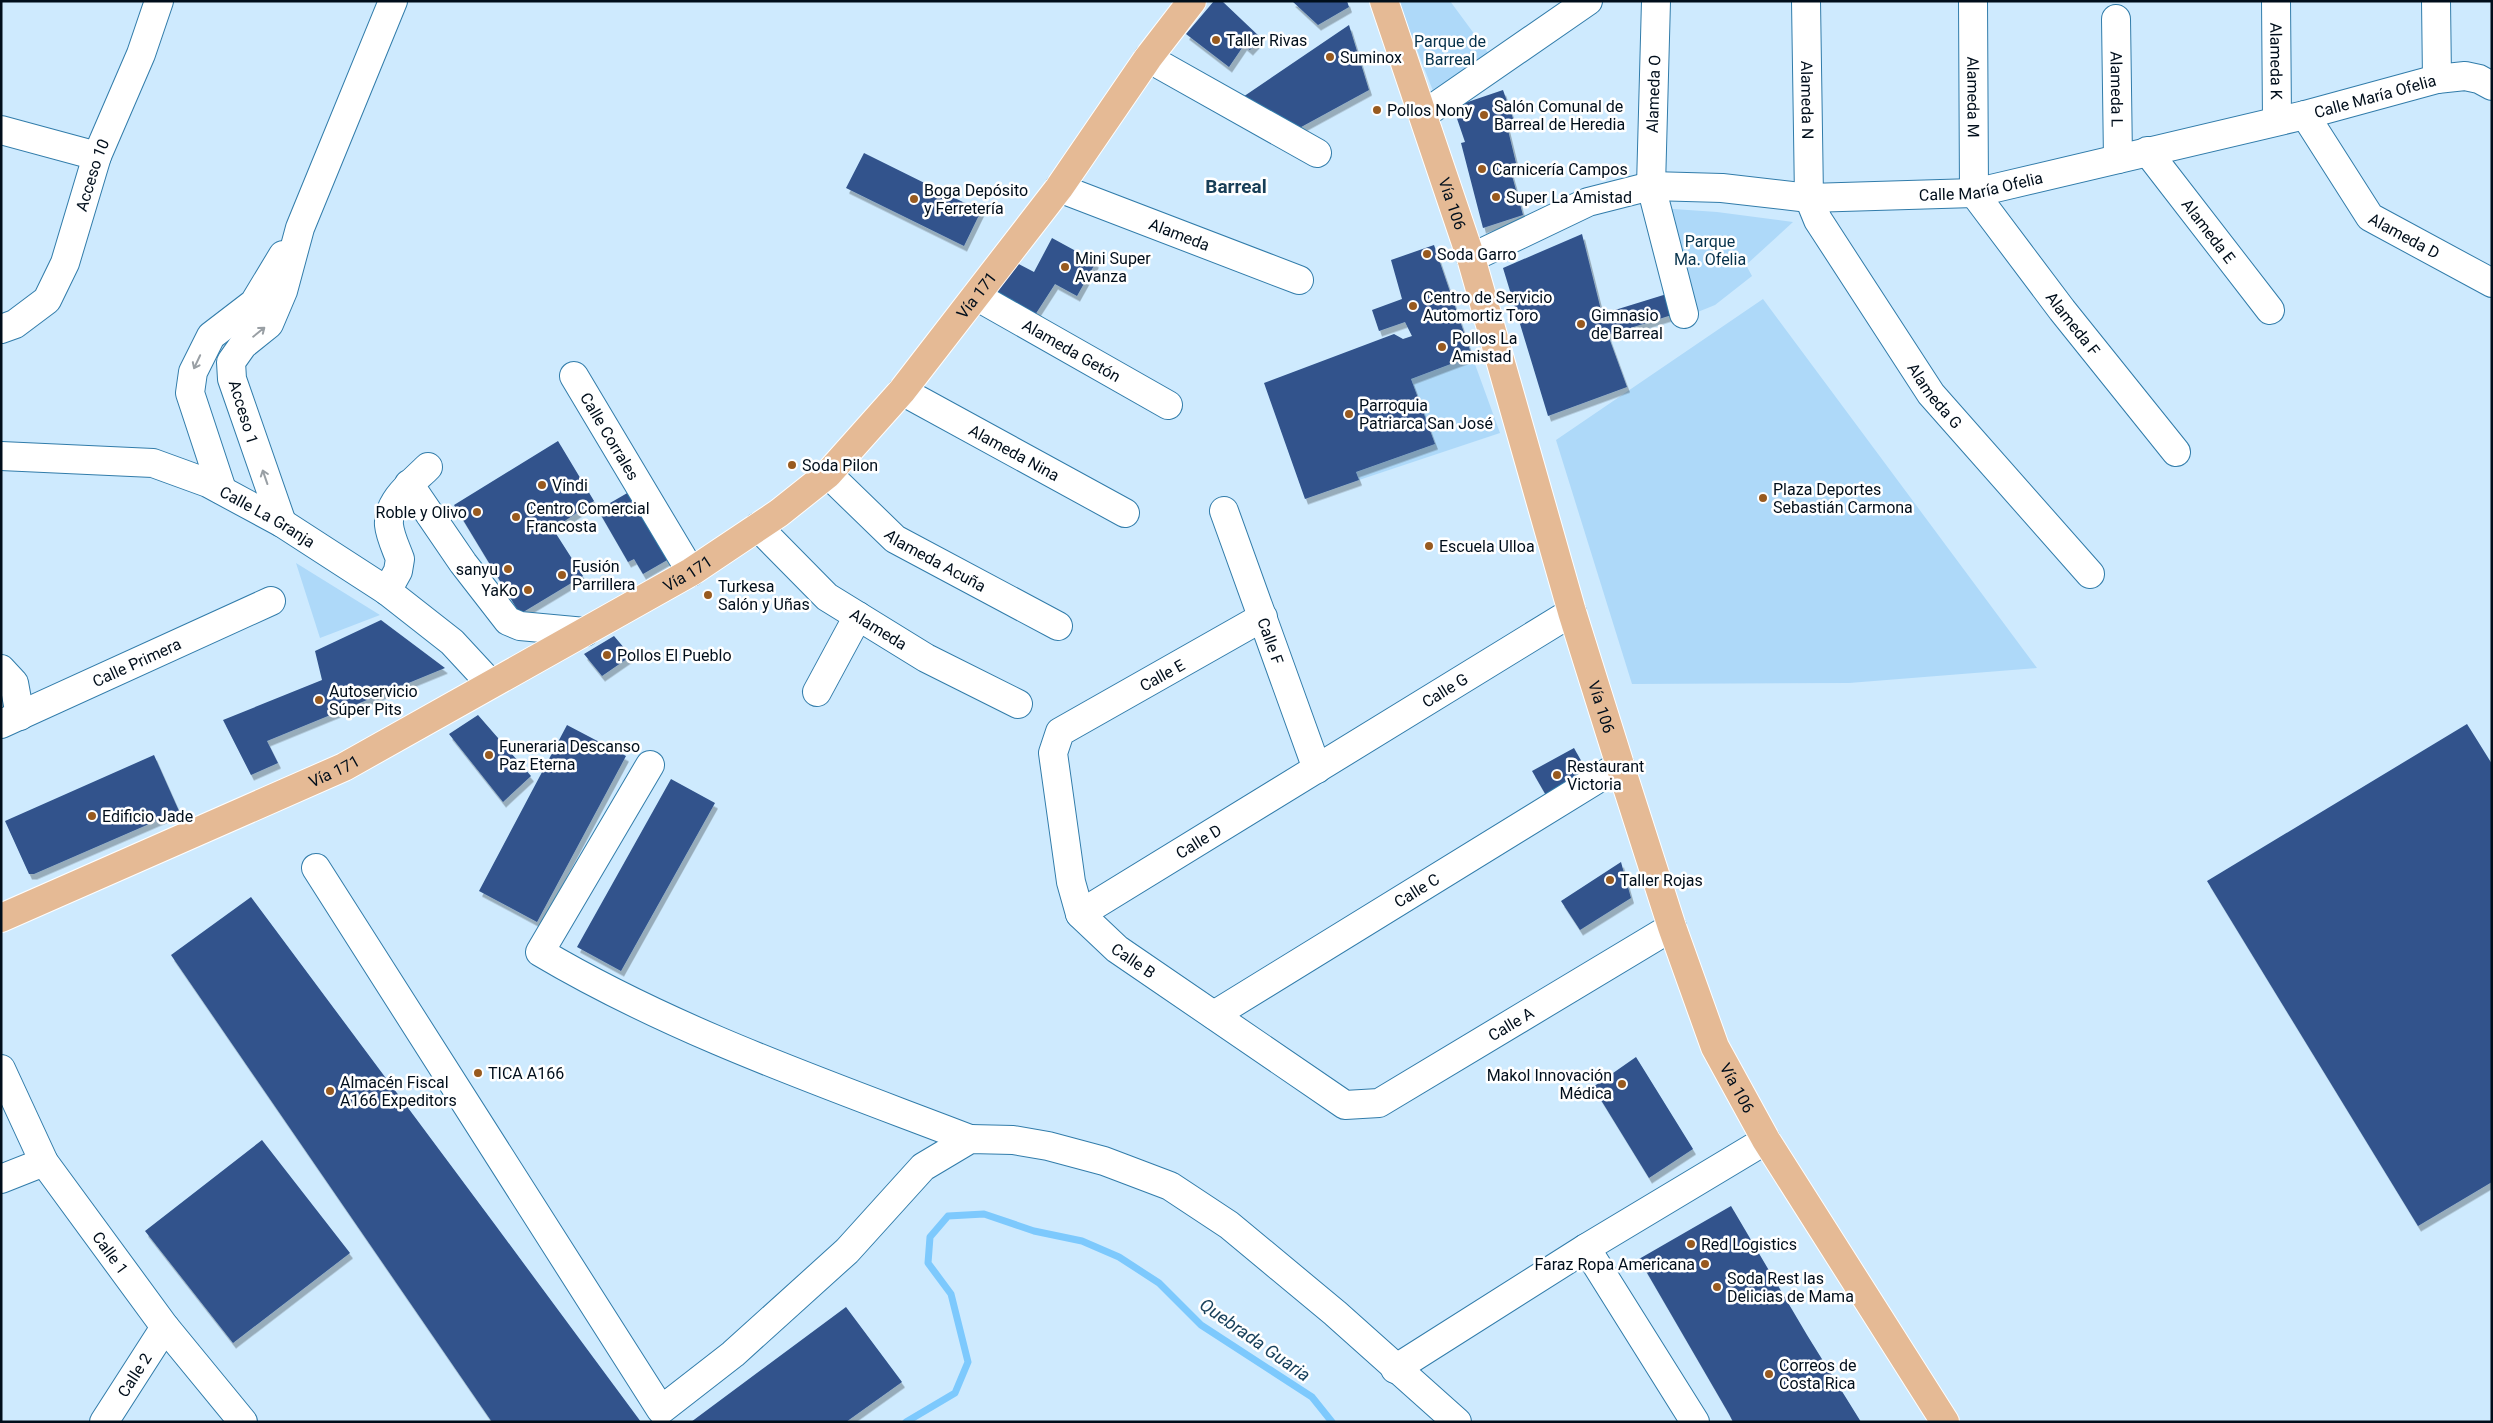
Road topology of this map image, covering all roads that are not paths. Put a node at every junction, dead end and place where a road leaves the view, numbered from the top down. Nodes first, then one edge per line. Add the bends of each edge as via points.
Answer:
1 (159, 1) edge
2 (393, 1) edge
3 (1192, 1) edge
4 (1384, 1) edge
5 (1588, 1) edge
6 (1656, 1) edge
7 (1806, 1) edge
8 (1973, 1) edge
9 (2276, 1) edge
10 (2436, 1) edge
11 (2116, 19) dead end
12 (1148, 58) junction
13 (2437, 79) junction
14 (2492, 86) edge
15 (1423, 115) junction
16 (2305, 115) junction
17 (2278, 120) junction
18 (1, 130) edge
19 (2147, 151) junction
20 (1317, 154) dead end
21 (97, 156) junction
22 (2118, 159) junction
23 (1651, 186) junction
24 (1059, 188) junction
25 (1974, 193) junction
26 (1809, 198) junction
27 (300, 228) junction
28 (1471, 258) junction
29 (1299, 280) dead end
30 (2492, 283) edge
31 (976, 296) junction
32 (2270, 310) dead end
33 (1684, 314) dead end
34 (1, 329) edge
35 (574, 376) dead end
36 (902, 391) junction
37 (1168, 405) dead end
38 (2176, 452) dead end
39 (1, 456) edge
40 (828, 474) junction
41 (222, 490) junction
42 (1224, 511) dead end
43 (1125, 513) dead end
44 (282, 523) junction
45 (758, 527) junction
46 (692, 572) junction
47 (2090, 574) dead end
48 (386, 591) junction
49 (271, 601) dead end
50 (1572, 612) junction
51 (858, 616) junction
52 (1263, 617) junction
53 (1058, 626) dead end
54 (585, 632) junction
55 (1, 669) edge
56 (490, 683) junction
57 (817, 692) dead end
58 (1018, 704) dead end
59 (11, 720) edge
60 (650, 765) dead end
61 (1620, 765) junction
62 (1317, 769) junction
63 (316, 868) dead end
64 (1080, 914) junction
65 (1, 918) edge
66 (1672, 927) junction
67 (1214, 1015) junction
68 (1, 1069) edge
69 (1344, 1105) joint
70 (970, 1139) junction
71 (1766, 1140) junction
72 (44, 1162) junction
73 (1, 1179) edge
74 (1586, 1248) junction
75 (165, 1327) junction
76 (1395, 1369) junction
77 (104, 1422) edge
78 (243, 1422) edge
79 (1457, 1422) edge
80 (1695, 1422) edge
81 (1945, 1422) edge

1 - 21 street, Acceso 10 via 141,54
2 - 27 street, Acceso 1
3 - 12 main road, Vía 171
4 - 15 main road, Vía 106
5 - 15 street
6 - 23 street, Alameda O
7 - 26 street, Alameda N
8 - 25 street, Alameda M
9 - 17 street, Alameda K
10 - 13 street
11 - 22 street, Alameda L
12 - 20 street
12 - 24 main road, Vía 171
13 - 14 street, Calle María Ofelia via 2465,76
13 - 16 street, Calle María Ofelia
15 - 28 main road, Vía 106
16 - 17 street, Calle María Ofelia
16 - 30 street, Alameda D via 2370,217
17 - 19 street, Calle María Ofelia
18 - 21 street
19 - 22 street, Calle María Ofelia
19 - 32 street, Alameda E
21 - 34 street, Acceso 10 via 65,263 47,300 15,324
22 - 25 street, Calle María Ofelia
23 - 26 street, Calle María Ofelia via 1722,188
23 - 28 street, Calle María Ofelia via 1588,202
23 - 33 street, Alameda O
24 - 29 street, Alameda
24 - 31 main road, Vía 171
25 - 26 street, Calle María Ofelia
25 - 38 street, Alameda F via 2062,310
26 - 47 street, Alameda G via 1818,220 1931,394
27 -> 41 street, Acceso 1 via 254,303 211,336 192,372 190,393
44 -> 27 street, Acceso 1 via 232,379 231,362 243,345 269,324 283,291
28 - 50 main road, Vía 106
31 - 36 main road, Vía 171
31 - 37 street, Alameda Getón
35 - 46 street, Calle Corrales
36 - 40 main road, Vía 171
36 - 43 street, Alameda Nina
39 - 41 street, Calle La Granja via 153,463
40 - 45 main road, Vía 171
40 - 53 street, Alameda Acuña via 895,538
41 - 44 street, Calle La Granja
42 - 52 street, Calle F
44 - 48 street, Calle La Granja
45 - 46 main road, Vía 171
45 - 51 street, Alameda via 827,597
46 - 54 main road, Vía 171
48 - 54 street via 398,572 400,559 389,525 390,518 400,496 419,476 468,571 508,621 520,626
48 - 56 street, Calle La Granja via 452,642
49 - 59 street, Calle Primera
50 - 61 main road, Vía 106
50 - 62 street, Calle G
51 - 57 street
51 - 58 street, Alameda via 926,658
52 - 62 street, Calle F
52 - 64 street, Calle E via 1060,732 1053,753 1071,882
54 - 56 main road, Vía 171
55 - 59 street via 14,683
56 - 65 main road, Vía 171 via 344,766
60 - 70 street via 540,952 625,999 726,1045
61 - 66 main road, Vía 106
61 - 67 street, Calle C
62 - 64 street, Calle D
63 - 70 street via 661,1410 733,1354 847,1251 924,1167
64 - 67 street, Calle B via 1117,949
66 - 69 street, Calle A via 1379,1103
66 - 71 main road, Vía 106 via 1715,1047
67 - 69 street, Calle B
68 - 72 street, Calle 1
70 - 76 street via 1013,1140 1048,1146 1104,1161 1170,1186 1229,1225
71 - 74 street
71 - 81 main road, Vía 106
72 - 73 street
72 - 75 street, Calle 1
74 - 76 street
74 - 80 street
75 - 77 street, Calle 2
75 - 78 street, Calle 1
76 - 79 street

